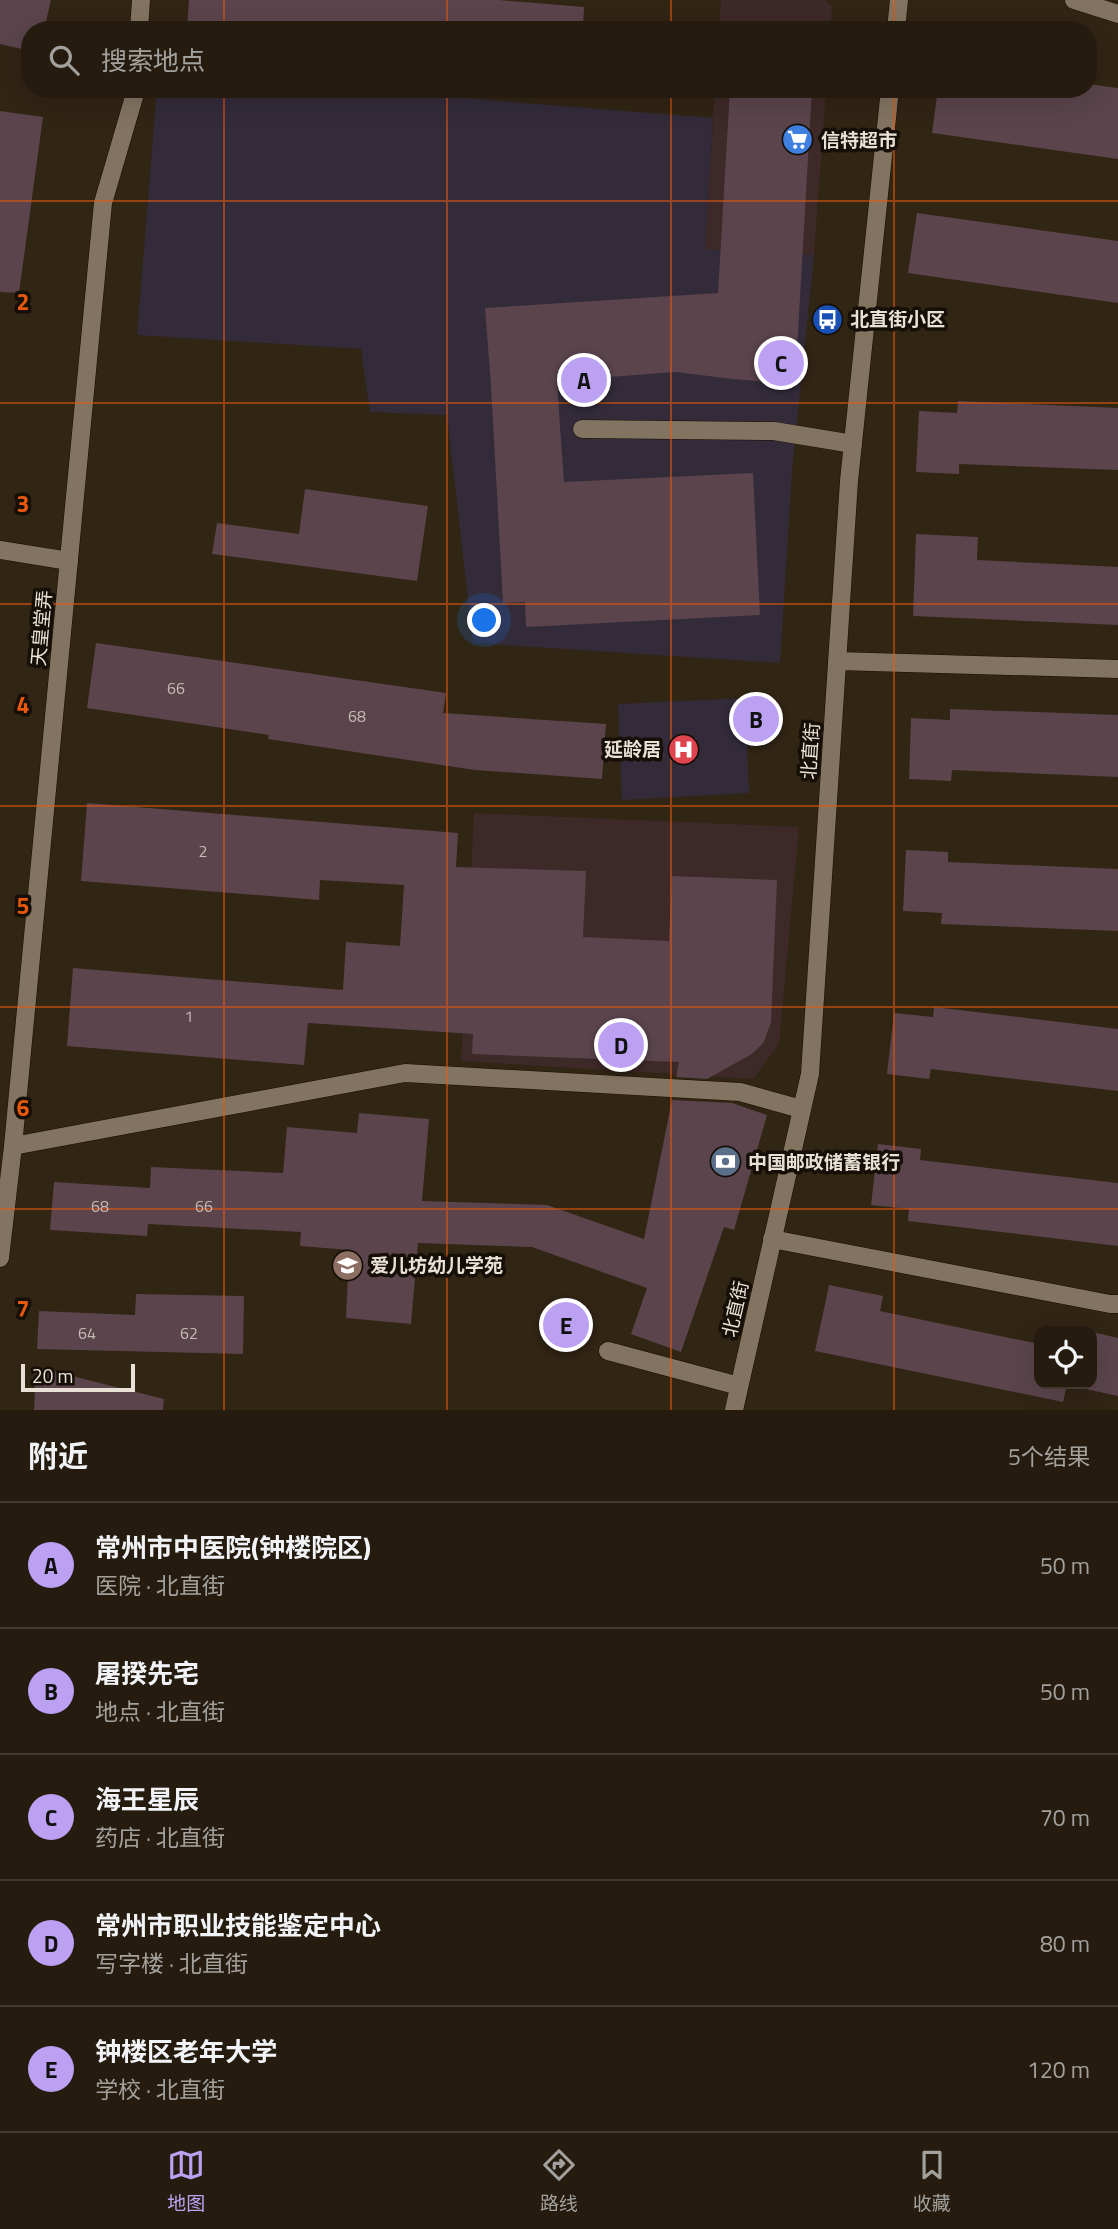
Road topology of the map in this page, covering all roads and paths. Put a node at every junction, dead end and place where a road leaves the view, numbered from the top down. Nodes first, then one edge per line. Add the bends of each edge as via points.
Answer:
1 (141, 0) edge
2 (899, 0) edge
3 (1073, 0) edge
4 (1118, 14) edge
5 (140, 21) edge
6 (897, 21) edge
7 (134, 98) edge
8 (889, 98) edge
9 (582, 429) dead end
10 (853, 444) junction
11 (0, 551) edge
12 (69, 561) junction
13 (837, 661) junction
14 (1118, 670) edge
15 (802, 1110) junction
16 (13, 1146) junction
17 (772, 1239) junction
18 (0, 1258) edge
19 (1118, 1304) edge
20 (608, 1351) dead end
21 (739, 1386) junction
22 (734, 1410) edge

1 - 5 street
2 - 6 street
3 - 4 street
7 - 12 street, 天皇堂弄 via 103,203
8 - 10 street, 北直街
9 - 10 street via 774,431
10 - 13 street, 北直街
11 - 12 street
12 - 16 street, 天皇堂弄
13 - 14 street
13 - 15 street, 北直街 via 810,1074
15 - 16 street via 740,1092 405,1073
15 - 17 street, 北直街
16 - 18 street, 天皇堂弄
17 - 19 street
17 - 21 street, 北直街
20 - 21 street
21 - 22 street, 北直街

